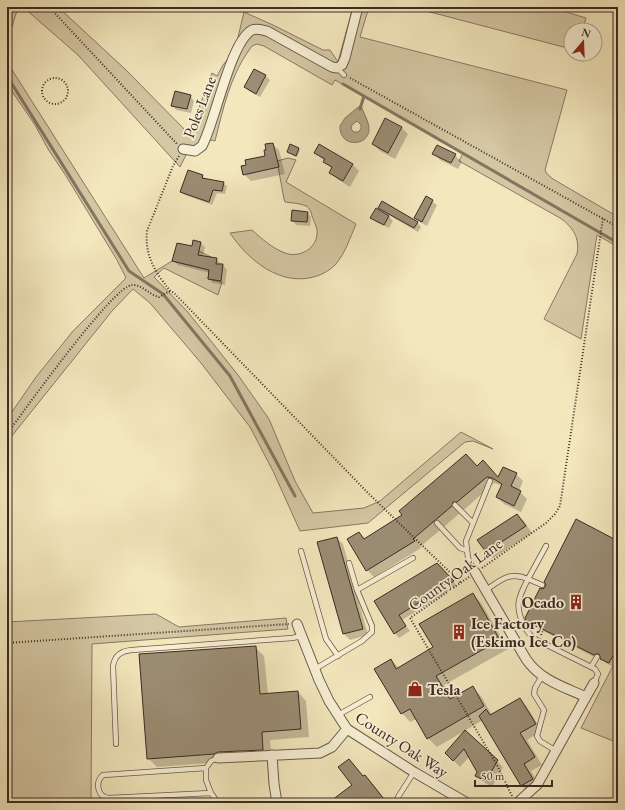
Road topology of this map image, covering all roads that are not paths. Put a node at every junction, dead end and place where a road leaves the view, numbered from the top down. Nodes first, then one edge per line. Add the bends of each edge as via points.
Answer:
1 (358, 7) edge
2 (183, 149) road end
3 (490, 481) dead end
4 (455, 505) dead end
5 (437, 523) dead end
6 (473, 523) junction
7 (546, 546) dead end
8 (466, 550) junction
9 (301, 551) dead end
10 (413, 558) dead end
11 (350, 563) dead end
12 (475, 572) joint
13 (528, 579) junction
14 (542, 585) dead end
15 (357, 590) junction
16 (486, 590) junction
17 (297, 624) road end
18 (302, 636) junction
19 (338, 656) junction
20 (597, 657) dead end
21 (591, 667) junction
22 (314, 670) junction
23 (542, 676) junction
24 (594, 683) joint
25 (370, 697) dead end
26 (586, 697) junction
27 (338, 715) junction
28 (347, 729) junction
29 (116, 744) dead end
30 (556, 751) junction
31 (272, 755) junction
32 (218, 758) joint
33 (206, 768) junction
34 (414, 772) junction
35 (211, 793) junction
36 (398, 797) dead end
37 (515, 800) edge
38 (218, 803) edge
39 (277, 803) edge
40 (467, 803) edge

1 - 2 street, Poles Lane via 340,71 267,31 252,31 244,38 233,60 202,146 195,151
3 - 6 lane
4 - 6 lane
5 - 8 lane via 460,548
6 - 8 lane via 467,538
7 - 13 lane
8 - 12 lane
9 - 19 lane via 325,637
10 - 15 lane
11 - 15 lane
12 - 16 street
13 - 14 lane
13 - 16 lane via 512,576
13 - 21 lane via 518,609 529,634 539,642
15 - 19 lane via 372,630 365,638
16 - 23 street via 526,659
17 - 18 street, County Oak Way
18 - 22 street, County Oak Way
18 - 29 lane via 120,652 114,659 113,666
19 - 22 lane
20 - 21 lane
21 - 24 lane via 598,674
22 - 27 street, County Oak Way
23 - 26 street
23 - 30 lane via 534,692 544,710 537,736 540,741
24 - 26 street
25 - 27 lane
26 - 30 street
27 - 28 street, County Oak Way
28 - 31 street via 335,745 324,752
28 - 34 street, County Oak Way
30 - 37 street via 537,785
31 - 32 street
31 - 39 street
32 - 33 lane via 211,761
33 - 35 lane
33 - 35 lane via 106,774 100,779 100,794 109,798
34 - 36 lane
34 - 40 street, County Oak Way
35 - 38 lane

